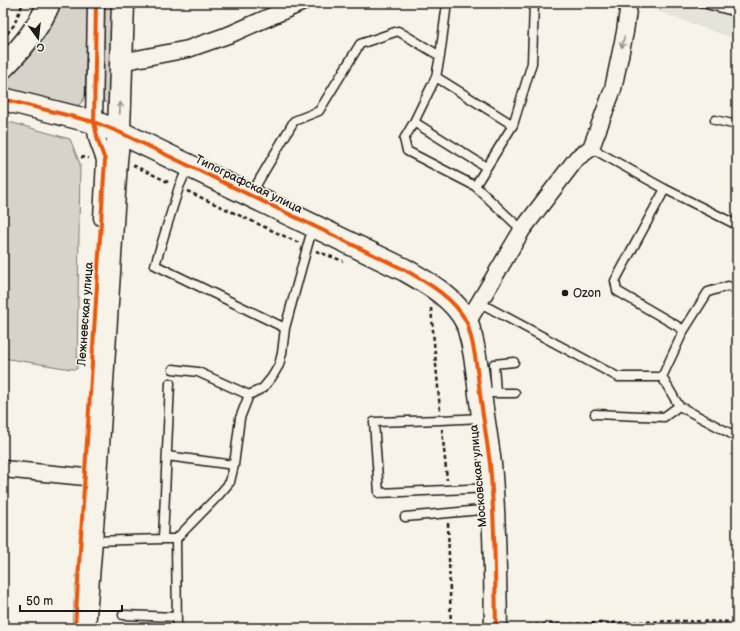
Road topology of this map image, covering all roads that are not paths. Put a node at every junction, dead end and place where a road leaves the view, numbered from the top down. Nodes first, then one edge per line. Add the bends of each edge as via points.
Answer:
1 (48, 3) edge
2 (96, 3) edge
3 (123, 3) edge
4 (301, 3) edge
5 (447, 3) edge
6 (534, 3) edge
7 (629, 3) edge
8 (702, 3) edge
9 (737, 12) edge
10 (440, 56) junction
11 (121, 62) junction
12 (3, 67) edge
13 (436, 77) junction
14 (3, 99) edge
15 (715, 120) dead end
16 (94, 122) junction
17 (414, 122) junction
18 (513, 125) junction
19 (737, 125) edge
20 (119, 132) junction
21 (592, 148) junction
22 (189, 166) junction
23 (486, 167) junction
24 (475, 186) junction
25 (664, 189) junction
26 (250, 195) junction
27 (737, 225) edge
28 (313, 226) junction
29 (522, 230) junction
30 (737, 290) edge
31 (480, 302) junction
32 (467, 323) junction
33 (285, 328) junction
34 (684, 330) junction
35 (514, 362) dead end
36 (173, 369) dead end
37 (662, 377) junction
38 (170, 382) dead end
39 (488, 393) junction
40 (515, 393) dead end
41 (249, 395) junction
42 (679, 406) junction
43 (595, 414) dead end
44 (483, 418) junction
45 (737, 437) edge
46 (167, 456) junction
47 (234, 465) junction
48 (3, 469) edge
49 (90, 477) junction
50 (492, 498) junction
51 (405, 517) dead end
52 (176, 538) junction
53 (163, 539) junction
54 (91, 541) junction
55 (123, 615) dead end
56 (177, 617) junction
57 (75, 628) edge
58 (84, 628) edge
59 (177, 628) edge
60 (496, 628) edge

1 - 12 main road via 38,25
2 - 16 street, Лежневская улица
3 - 11 main road, Лежневская улица
4 - 11 street via 232,34 188,49
5 - 10 lane
6 - 18 lane via 532,63
7 -> 21 street via 613,89
8 - 9 lane
10 - 13 lane
10 - 26 lane via 398,31 360,44 319,111 294,121
20 -> 11 main road, Лежневская улица
13 - 17 lane
13 - 18 lane
14 - 16 main road, Типографская улица
15 - 19 lane
16 - 20 main road, Типографская улица
16 - 49 street, Лежневская улица via 105,160
17 - 23 lane
17 - 24 lane via 404,139 408,151
18 - 23 lane
20 - 22 main road, Типографская улица
20 - 49 main road, Лежневская улица
21 - 25 lane
21 - 29 street via 577,158
22 - 26 main road, Типографская улица
22 - 33 lane via 179,187 155,265
23 - 24 lane
24 - 29 lane
25 - 27 lane
25 - 34 lane via 615,281 617,291
26 - 28 main road, Типографская улица
28 - 32 main road, Типографская улица via 425,282 448,299
28 - 33 lane
29 - 31 street
30 - 34 lane via 728,286 708,292
31 - 32 street
31 - 37 lane via 618,377
32 - 39 main road, Московская улица
33 - 41 lane via 279,365 263,388
34 - 37 lane
35 - 39 lane via 494,364
36 - 41 lane via 198,372
37 - 42 lane
38 - 46 lane
39 - 40 lane
39 - 44 main road, Московская улица
41 - 47 lane via 240,418
42 - 43 lane via 664,417
42 - 45 lane
44 - 50 main road, Московская улица
44 - 50 lane via 374,422 379,493 448,490
46 - 47 lane
46 - 53 lane
47 - 52 lane via 230,482
48 - 49 street
49 - 54 main road, Лежневская улица
49 - 57 street, Лежневская улица
50 - 51 lane via 447,513
50 - 60 main road, Московская улица
52 - 53 lane
52 - 56 lane
53 - 54 lane
54 - 58 main road, Лежневская улица
55 - 56 lane
56 - 59 lane

